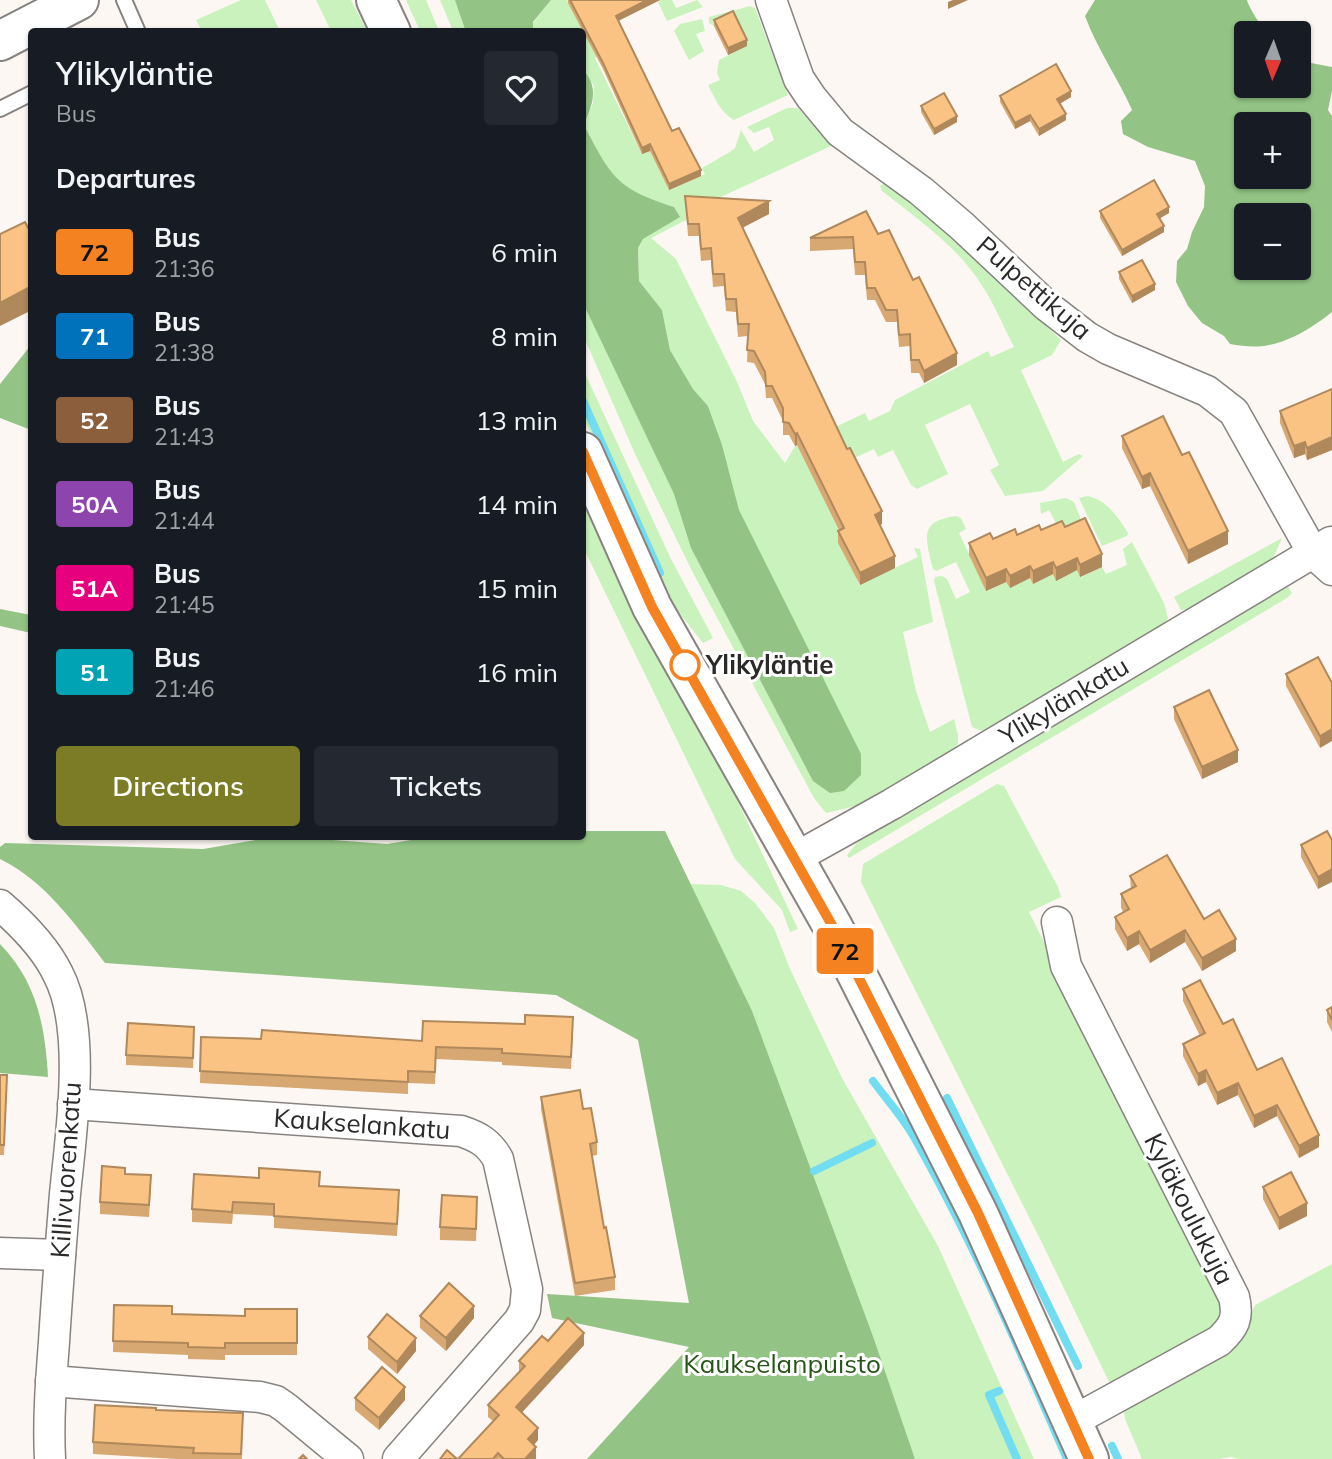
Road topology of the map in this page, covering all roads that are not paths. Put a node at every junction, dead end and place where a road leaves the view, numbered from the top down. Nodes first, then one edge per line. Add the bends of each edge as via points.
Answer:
1 (79, 0) edge
2 (124, 0) edge
3 (376, 0) edge
4 (771, 0) edge
5 (136, 28) edge
6 (389, 28) edge
7 (0, 41) edge
8 (28, 95) edge
9 (0, 109) edge
10 (586, 459) edge
11 (1326, 555) edge
12 (794, 858) junction
13 (0, 905) edge
14 (1056, 922) dead end
15 (73, 1104) junction
16 (0, 1253) edge
17 (60, 1255) junction
18 (51, 1381) junction
19 (1073, 1421) junction
20 (50, 1459) edge
21 (348, 1459) edge
22 (398, 1459) edge
23 (1089, 1459) edge

1 - 7 main road
2 - 5 lane
3 - 6 main road
4 - 11 street, Pulpettikuja via 799,79 840,132 931,200 1083,334 1221,400 1234,412
8 - 9 lane
10 - 12 main road via 652,607
11 - 12 street, Ylikylänkatu
12 - 19 main road via 978,1213
13 - 15 street, Killivuorenkatu via 39,944 59,975 71,1020
14 - 19 street, Kyläkoulukuja via 1066,966 1237,1310 1236,1323 1219,1341
15 - 17 street, Killivuorenkatu
15 - 22 street, Kaukselankatu via 461,1131 491,1146 498,1159 527,1289 525,1310
16 - 17 street
17 - 18 street, Killivuorenkatu
18 - 20 street, Killivuorenkatu
18 - 21 street via 260,1396 276,1401
19 - 23 main road

